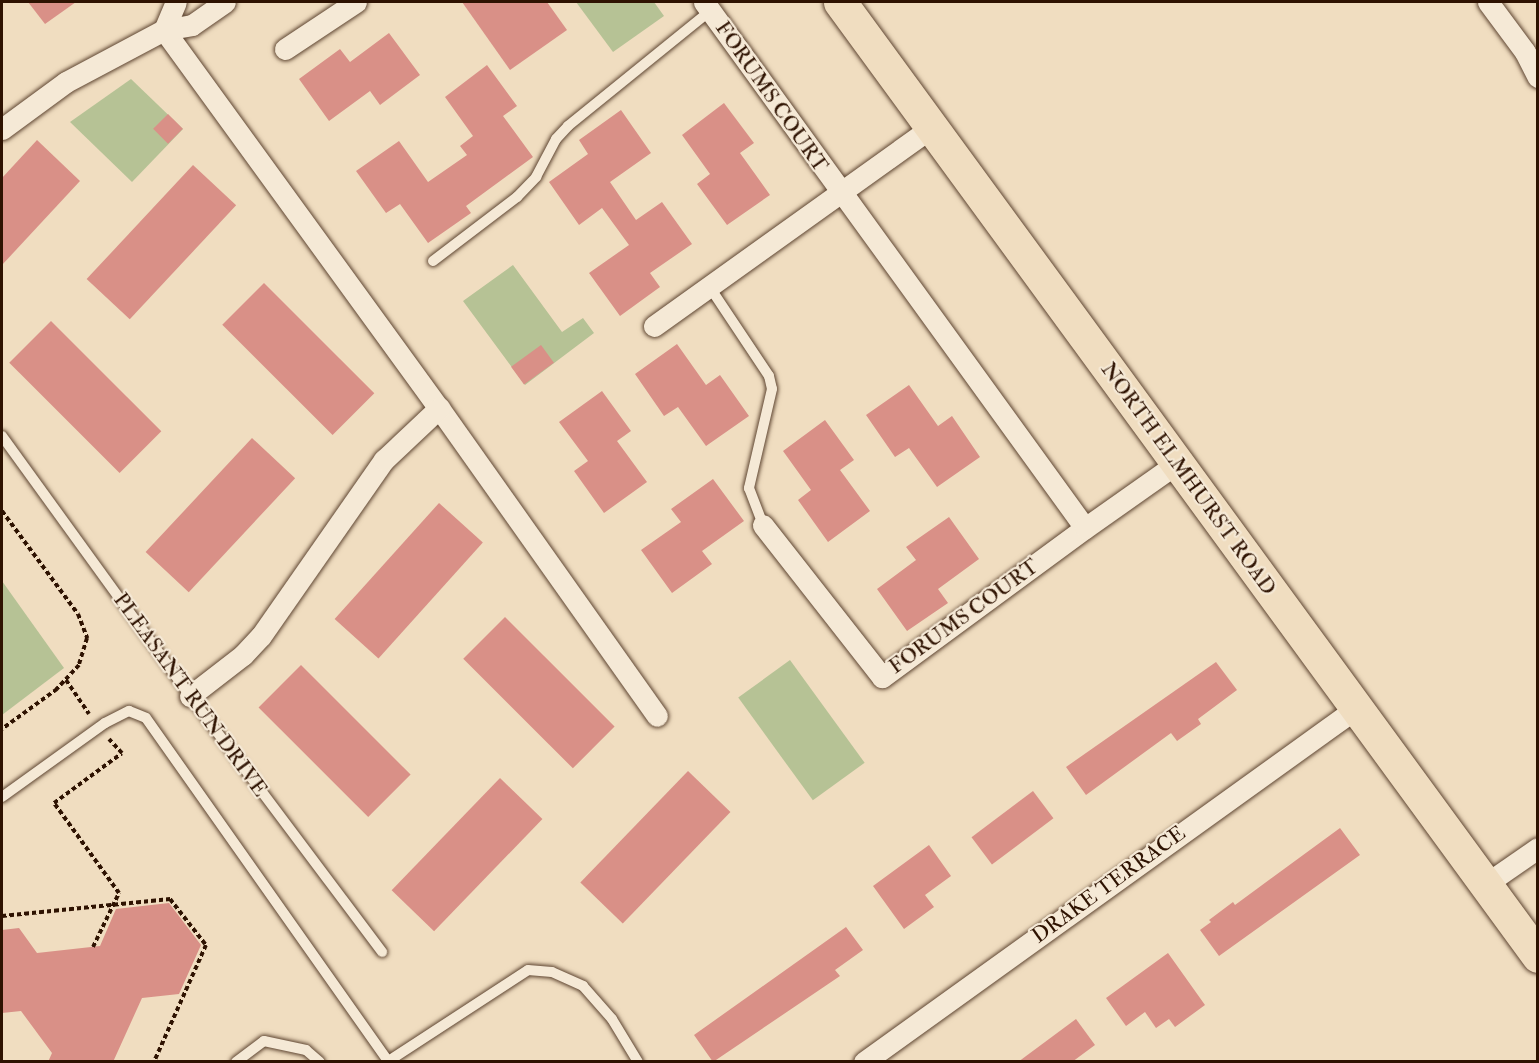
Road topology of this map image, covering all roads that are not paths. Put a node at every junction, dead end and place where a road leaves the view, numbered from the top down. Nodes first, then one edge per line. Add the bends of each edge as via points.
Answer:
1 (176, 2) edge
2 (225, 2) edge
3 (356, 2) edge
4 (840, 2) edge
5 (1488, 2) edge
6 (707, 6) edge
7 (164, 30) junction
8 (1531, 48) edge
9 (285, 50) dead end
10 (1538, 77) edge
11 (932, 127) junction
12 (2, 129) edge
13 (839, 192) junction
14 (433, 261) dead end
15 (709, 286) junction
16 (654, 326) dead end
17 (439, 408) junction
18 (2, 436) edge
19 (1177, 463) junction
20 (763, 525) joint
21 (1085, 528) junction
22 (190, 696) junction
23 (1355, 709) junction
24 (657, 716) dead end
25 (2, 797) edge
26 (1538, 848) edge
27 (1486, 885) junction
28 (382, 952) dead end
29 (1538, 956) edge
30 (387, 1061) edge
31 (236, 1062) edge
32 (320, 1062) edge
33 (638, 1062) edge
34 (864, 1062) edge

1 - 7 street
2 - 7 street via 192,25
3 - 9 street
4 - 11 main road, NORTH ELMHURST ROAD
5 - 8 street
6 - 13 street, FORUMS COURT
6 - 14 lane via 568,126 556,139 536,177 517,197
7 - 12 street via 66,82
7 - 17 street
8 - 10 street
11 - 13 street, FORUMS COURT
11 - 19 main road, NORTH ELMHURST ROAD
13 - 15 street, FORUMS COURT
13 - 21 street, FORUMS COURT
15 - 16 street, FORUMS COURT
15 - 20 lane via 769,376 772,389 750,488
17 - 22 street via 384,460 261,636
17 - 24 street
18 - 22 lane, PLEASANT RUN DRIVE
19 - 21 street, FORUMS COURT
19 - 23 main road, NORTH ELMHURST ROAD
20 - 21 street, FORUMS COURT via 882,677
22 - 28 lane, PLEASANT RUN DRIVE
23 - 27 main road, NORTH ELMHURST ROAD
23 - 34 street, DRAKE TERRACE
25 - 30 lane via 99,727 129,711 146,718
26 - 27 street
27 - 29 main road, NORTH ELMHURST ROAD
30 - 33 lane via 528,970 552,972 583,986 612,1019
31 - 32 lane via 264,1041 306,1050

